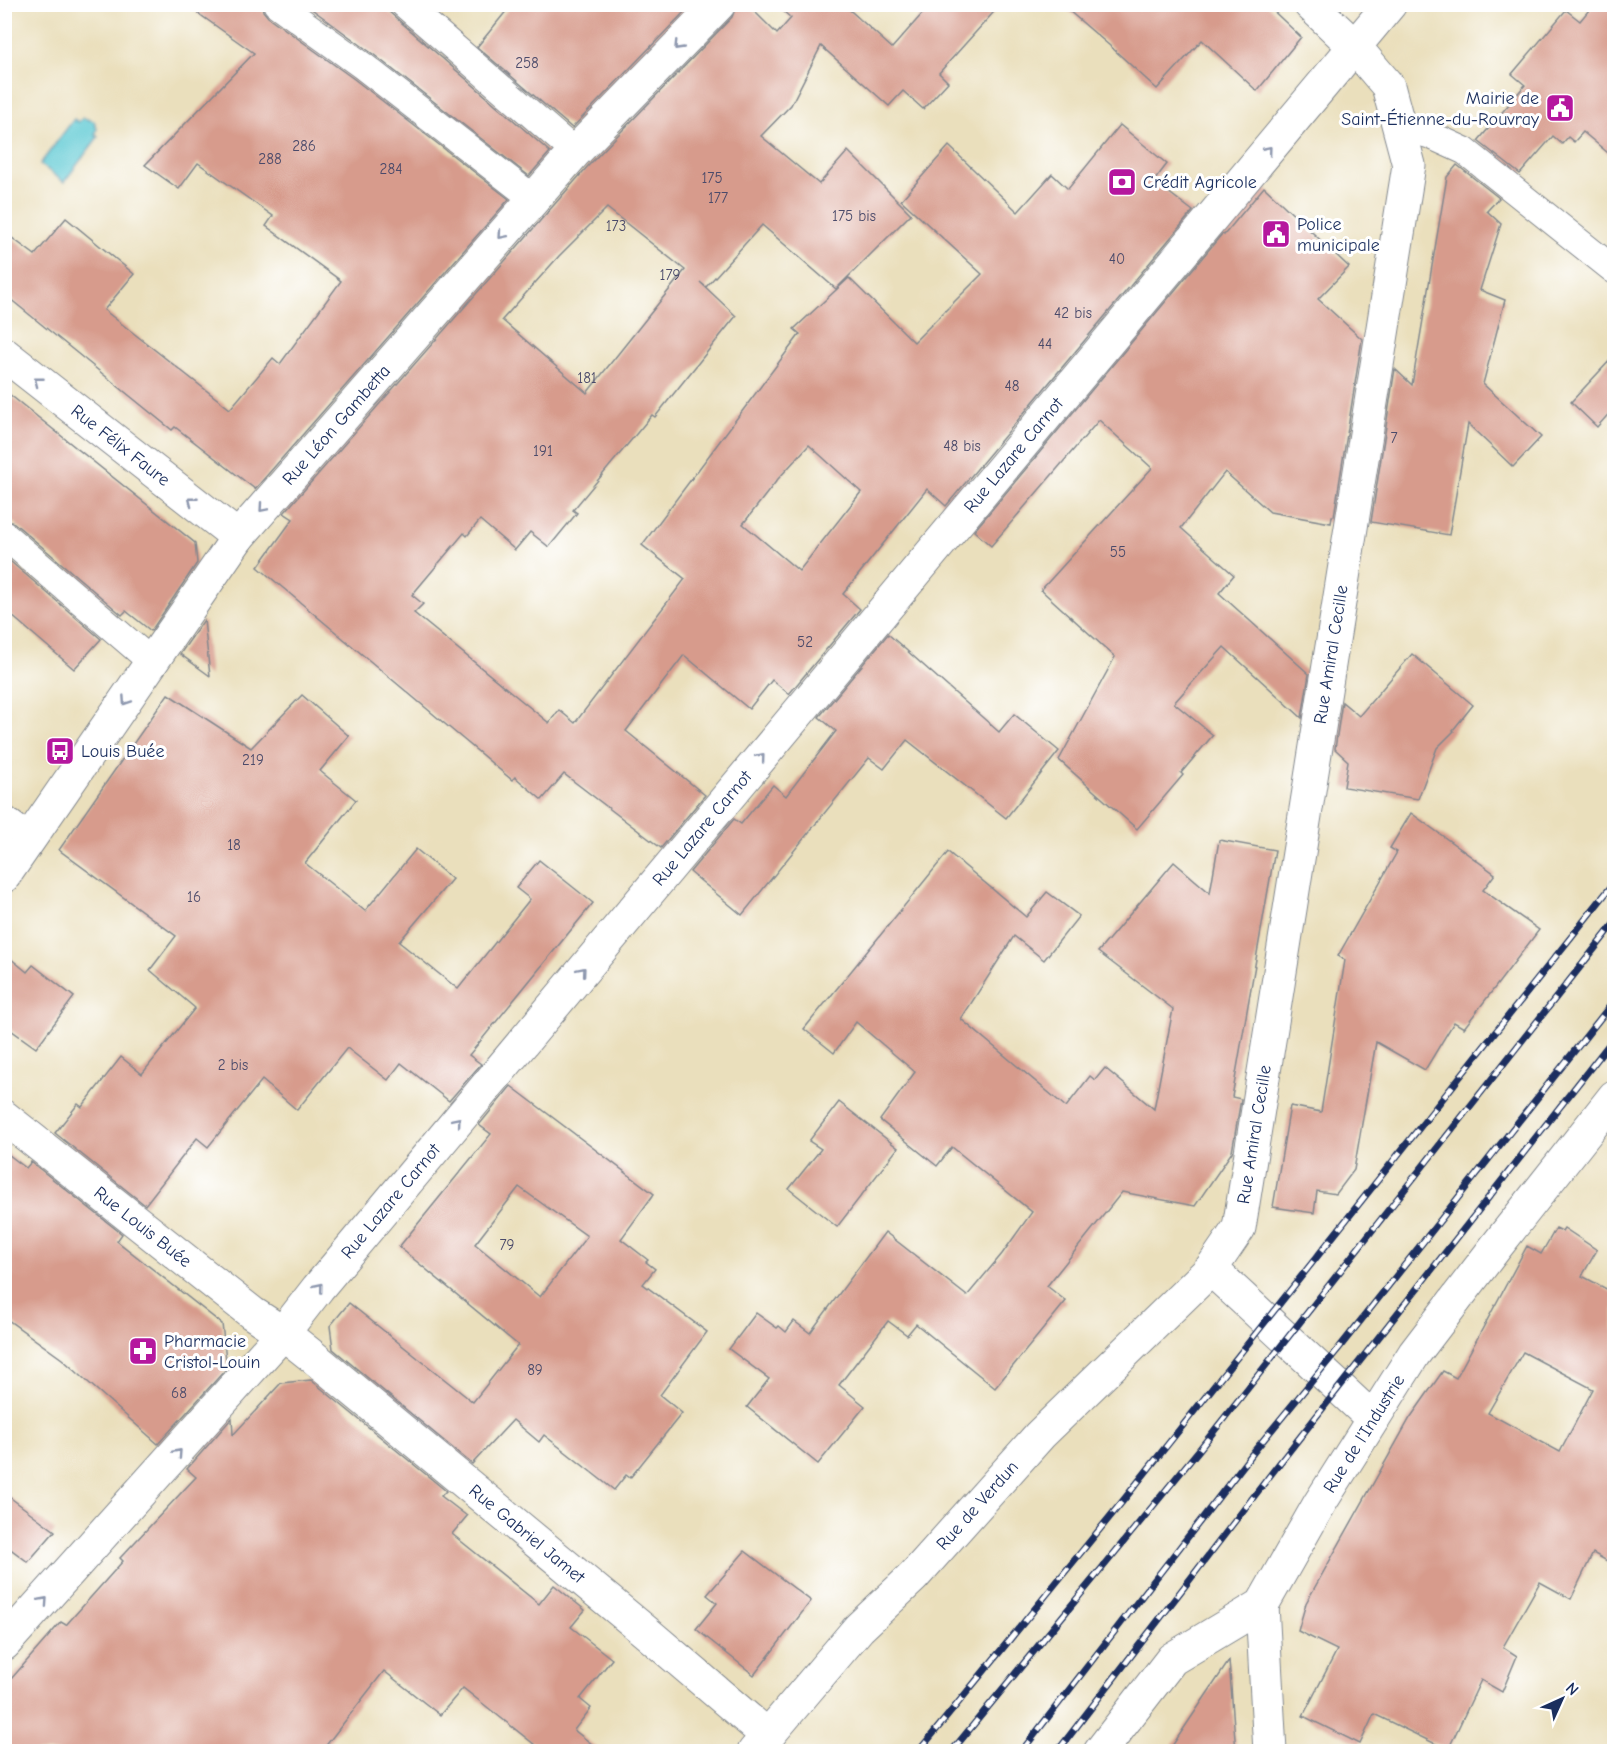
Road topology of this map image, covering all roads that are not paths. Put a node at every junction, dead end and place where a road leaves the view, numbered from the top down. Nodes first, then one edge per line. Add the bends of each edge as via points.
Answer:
1 (278, 4) edge
2 (404, 4) edge
3 (719, 4) edge
4 (1310, 4) edge
5 (1390, 4) edge
6 (1354, 46) junction
7 (1399, 126) junction
8 (575, 152) junction
9 (534, 199) junction
10 (1614, 270) edge
11 (4, 354) edge
12 (4, 535) edge
13 (238, 537) junction
14 (152, 662) junction
15 (4, 819) edge
16 (31, 839) junction
17 (4, 876) edge
18 (1614, 1097) edge
19 (4, 1117) edge
20 (1211, 1269) junction
21 (283, 1333) junction
22 (1372, 1418) junction
23 (1262, 1605) junction
24 (4, 1644) edge
25 (761, 1744) edge
26 (1100, 1752) edge
27 (1270, 1752) edge

1 - 9 lane
2 - 8 lane
3 -> 8 street, Rue Léon Gambetta
4 - 6 street, Rue Amiral Cecille
5 - 6 street, Rue Lazare Carnot
6 - 7 street, Rue Amiral Cecille via 1388,86
21 -> 6 street, Rue Lazare Carnot
7 - 10 lane via 1465,151
7 - 20 street, Rue Amiral Cecille via 1409,165 1239,1228
8 - 9 street, Rue Léon Gambetta
9 -> 13 street, Rue Léon Gambetta
13 -> 11 street, Rue Félix Faure
12 - 14 lane
13 - 14 street, Rue Léon Gambetta
14 -> 16 street, Rue Léon Gambetta
15 - 16 lane
16 - 17 street, Rue Léon Gambetta
18 - 22 street, Rue de l'Industrie via 1414,1354
19 - 21 street, Rue Louis Buée via 252,1313
20 - 22 street
20 - 25 street, Rue de Verdun via 1040,1435 912,1576 859,1628
24 -> 21 street, Rue Lazare Carnot
21 - 25 street, Rue Gabriel Jamet via 601,1594
22 - 23 street, Rue de l'Industrie
23 - 26 street, Rue de l'Industrie via 1172,1659
23 - 27 street

